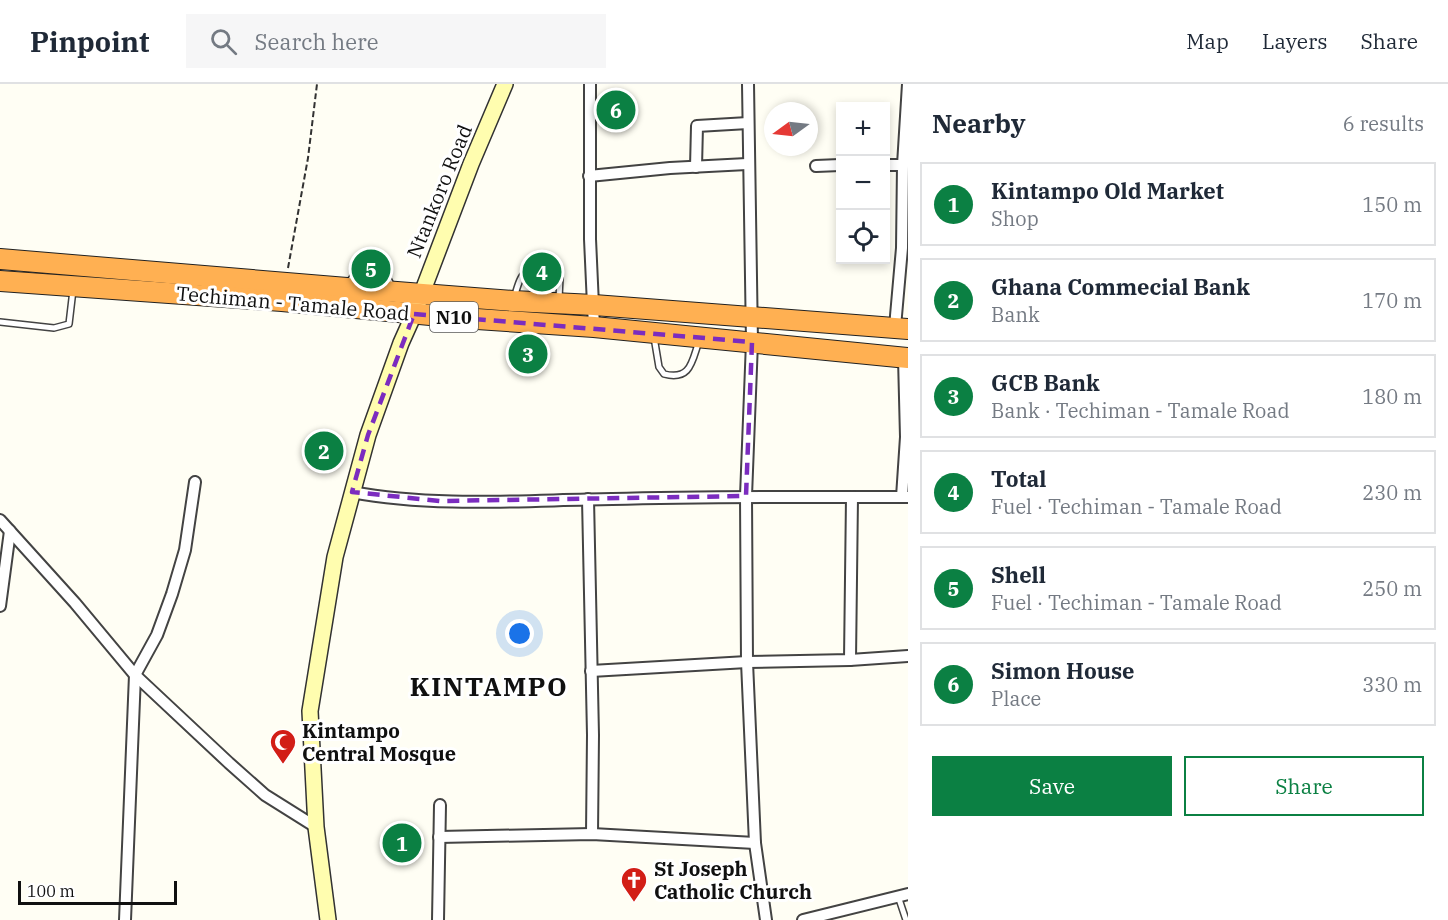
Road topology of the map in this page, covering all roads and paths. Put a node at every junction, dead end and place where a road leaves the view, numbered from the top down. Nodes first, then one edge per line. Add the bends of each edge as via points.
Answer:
1 (317, 84) edge
2 (505, 84) edge
3 (590, 84) edge
4 (748, 84) edge
5 (908, 84) edge
6 (748, 123) junction
7 (747, 164) junction
8 (836, 165) edge
9 (890, 165) edge
10 (903, 165) junction
11 (816, 166) dead end
12 (696, 167) junction
13 (589, 176) junction
14 (0, 259) edge
15 (0, 281) edge
16 (285, 282) junction
17 (74, 286) junction
18 (421, 294) junction
19 (513, 301) junction
20 (559, 304) junction
21 (594, 305) junction
22 (666, 311) junction
23 (414, 314) junction
24 (751, 318) junction
25 (0, 322) edge
26 (594, 327) junction
27 (901, 328) edge
28 (660, 334) junction
29 (700, 338) junction
30 (752, 342) junction
31 (906, 358) edge
32 (195, 482) dead end
33 (352, 492) junction
34 (746, 496) junction
35 (852, 497) junction
36 (905, 497) edge
37 (588, 499) junction
38 (0, 520) edge
39 (10, 531) junction
40 (0, 606) edge
41 (908, 656) edge
42 (850, 660) junction
43 (747, 662) junction
44 (591, 671) junction
45 (135, 675) junction
46 (440, 805) dead end
47 (316, 827) junction
48 (592, 834) junction
49 (439, 837) junction
50 (755, 843) junction
51 (903, 895) edge
52 (829, 916) edge
53 (906, 917) edge
54 (125, 920) edge
55 (328, 920) edge
56 (438, 920) edge
57 (766, 920) edge
58 (803, 920) edge

1 - 16 path
2 - 18 main road, Ntankoro Road
3 - 13 street
4 - 6 street
5 - 10 street
6 - 7 street
6 - 12 street via 697,126
7 - 12 street
7 - 24 street
8 - 11 street
9 - 10 street
10 - 27 street
12 - 13 street
13 - 21 street
14 - 16 highway, Techiman - Tamale Road / N10
15 - 17 highway, Techiman - Tamale Road / N10
16 - 18 highway, Techiman - Tamale Road / N10
17 - 23 highway, Techiman - Tamale Road / N10
17 - 25 lane via 69,324 54,328
18 - 19 highway, Techiman - Tamale Road / N10
18 - 23 main road, Ntankoro Road
19 - 20 highway, Techiman - Tamale Road / N10
19 - 20 lane via 520,276 531,269 555,271 560,277
20 - 21 highway, Techiman - Tamale Road / N10
21 - 22 highway, Techiman - Tamale Road / N10
21 - 26 street
22 - 24 highway, Techiman - Tamale Road / N10
22 - 28 highway
23 - 26 highway, Techiman - Tamale Road / N10
23 - 33 main road, Ntankoro Road via 368,435
24 - 27 highway, Techiman - Tamale Road / N10
24 - 30 street
26 - 28 highway, Techiman - Tamale Road / N10
28 - 29 highway, Techiman - Tamale Road / N10
28 - 29 lane via 660,367 664,374 673,376 686,373 691,366
29 - 30 highway, Techiman - Tamale Road / N10
30 - 31 highway, Techiman - Tamale Road / N10
30 - 34 street
31 - 36 street
32 - 45 street via 185,550 172,594 157,635
33 - 37 street via 440,501
33 - 47 main road, Ntankoro Road via 328,590 310,711
34 - 35 street
34 - 37 street
34 - 43 street
35 - 36 street
35 - 42 street
37 - 44 street
38 - 39 street
39 - 40 street
39 - 45 street
41 - 42 street
42 - 43 street
43 - 44 street
43 - 50 street
44 - 48 street
45 - 47 street via 265,795
45 - 54 street
46 - 49 street
47 - 55 main road, Ntankoro Road
48 - 49 street
48 - 50 street
49 - 56 street
50 - 57 street
51 - 52 street
51 - 53 lane
52 - 58 street

